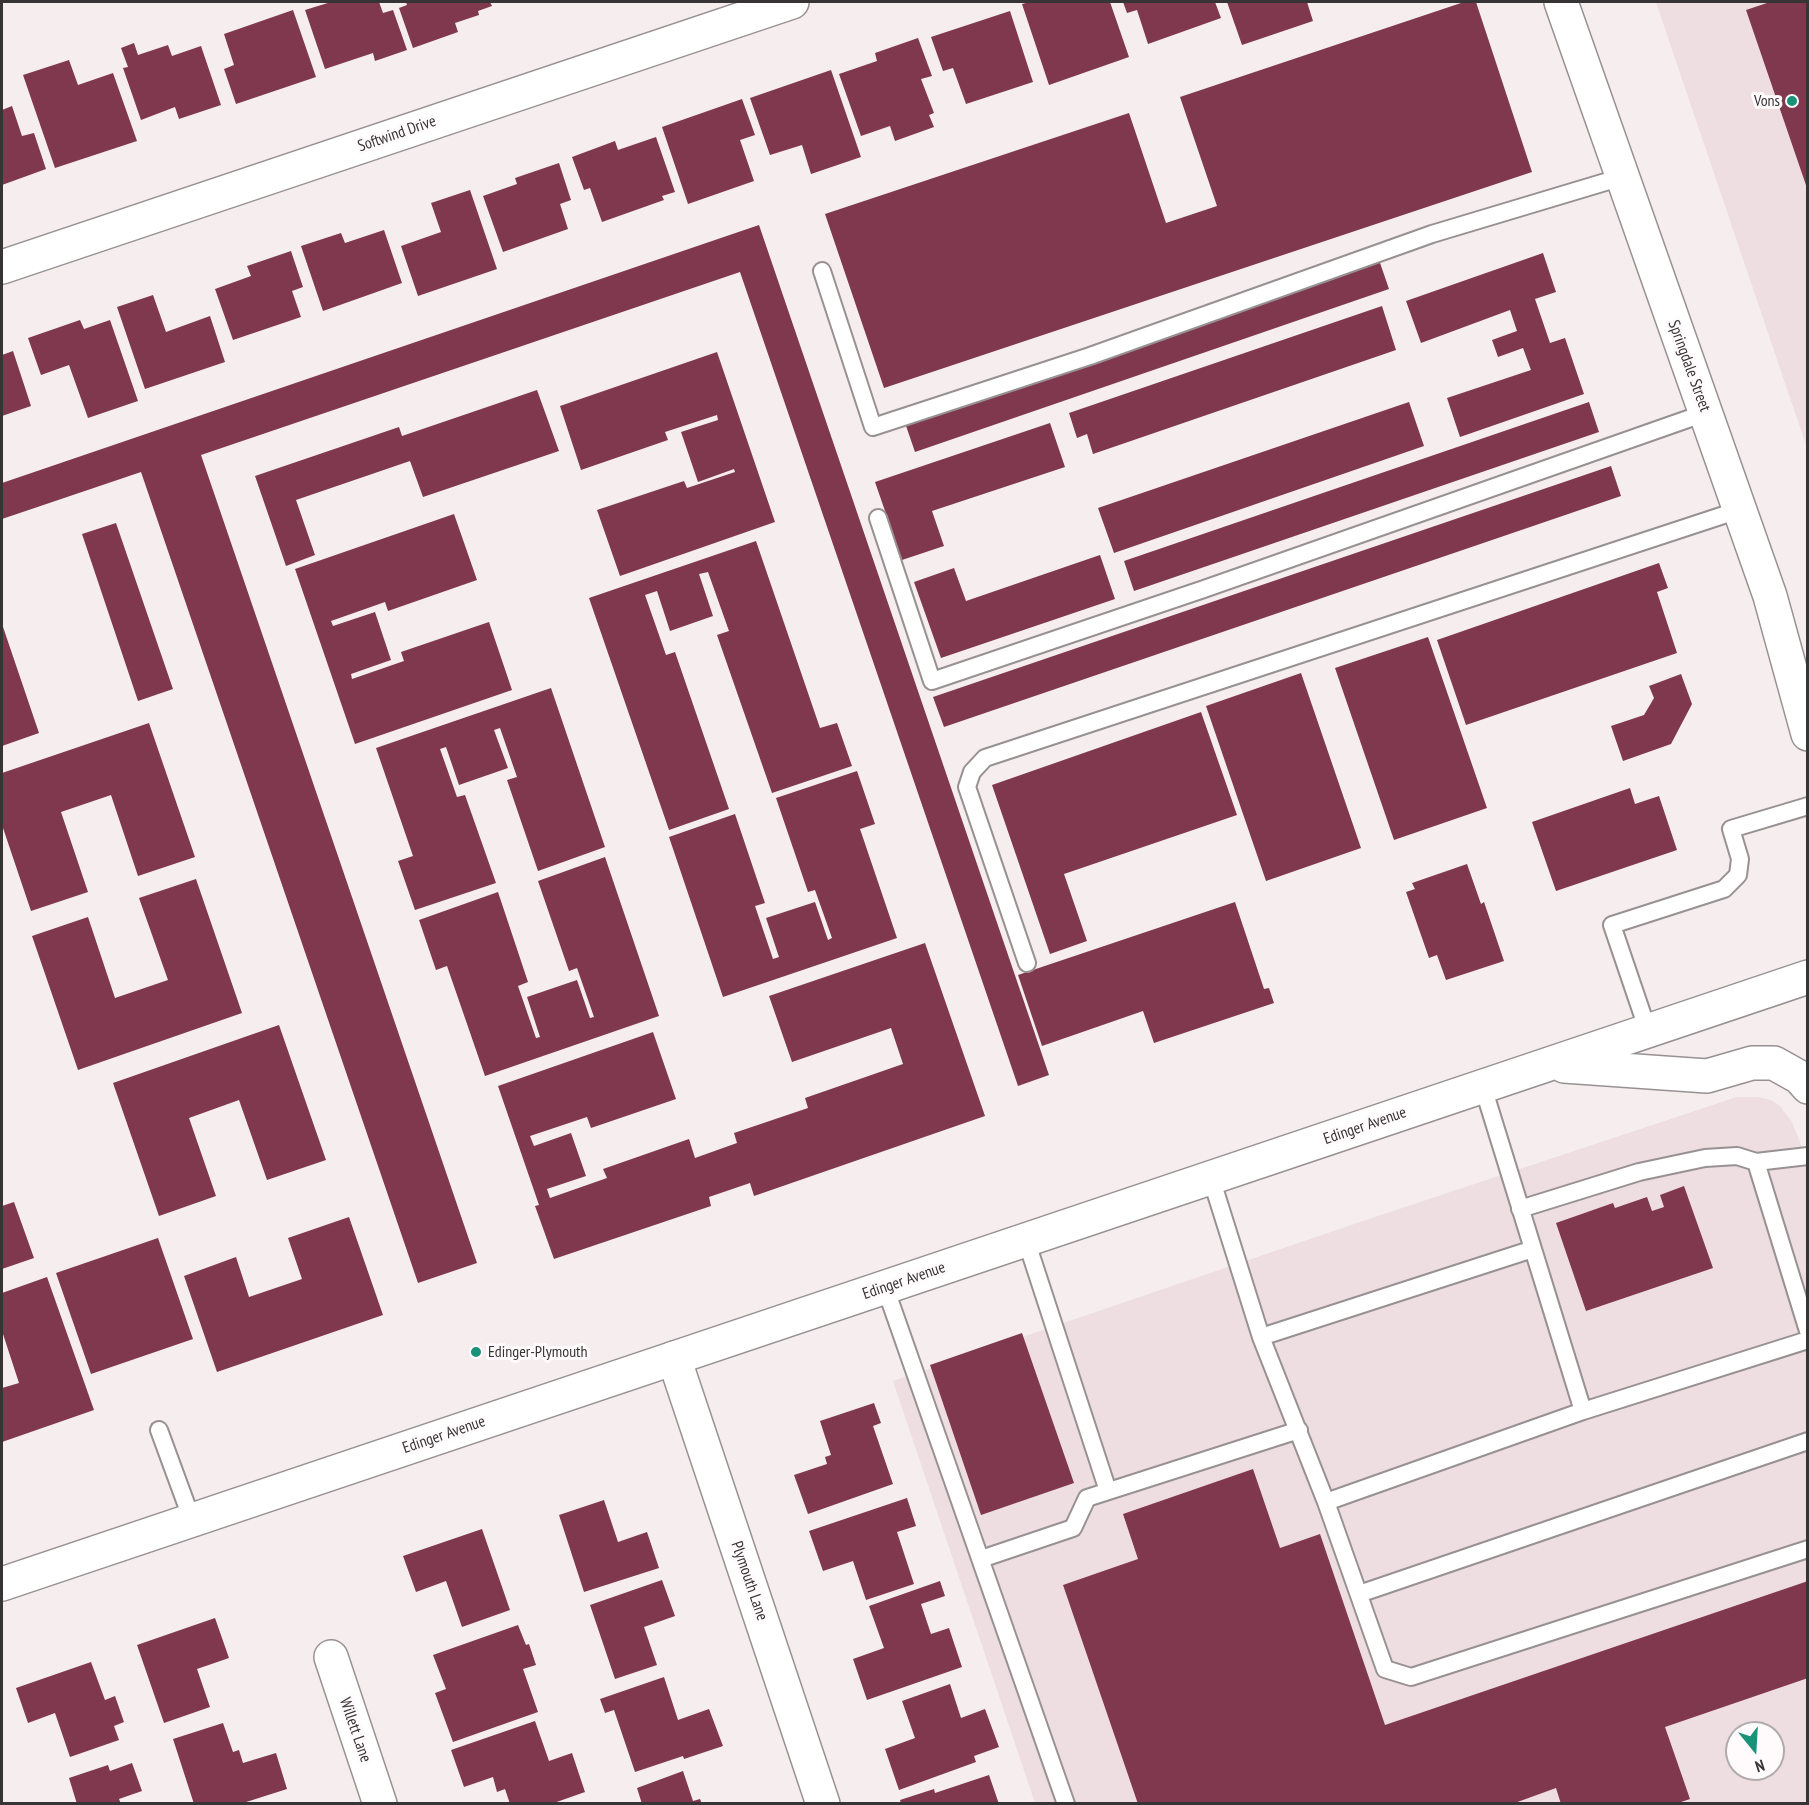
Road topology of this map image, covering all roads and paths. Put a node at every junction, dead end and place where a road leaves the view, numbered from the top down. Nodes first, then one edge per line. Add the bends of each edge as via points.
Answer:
1 (792, 2) edge
2 (1561, 2) edge
3 (1622, 177) junction
4 (2, 267) edge
5 (822, 271) dead end
6 (1705, 413) junction
7 (1739, 510) junction
8 (878, 518) dead end
9 (1808, 734) edge
10 (1808, 806) edge
11 (1027, 963) dead end
12 (1808, 977) edge
13 (1648, 1031) junction
14 (1547, 1065) junction
15 (1483, 1086) junction
16 (1808, 1087) edge
17 (1808, 1156) edge
18 (1756, 1162) junction
19 (1211, 1178) junction
20 (1520, 1209) junction
21 (1026, 1240) junction
22 (1533, 1249) junction
23 (885, 1287) junction
24 (1808, 1331) edge
25 (1261, 1337) junction
26 (1808, 1340) edge
27 (674, 1358) junction
28 (1583, 1412) junction
29 (159, 1430) dead end
30 (1299, 1430) junction
31 (1808, 1441) edge
32 (1108, 1491) junction
33 (1326, 1502) junction
34 (192, 1520) junction
35 (1808, 1549) edge
36 (981, 1559) junction
37 (2, 1584) edge
38 (1359, 1594) junction
39 (330, 1657) dead end
40 (380, 1803) edge
41 (824, 1803) edge
42 (1066, 1803) edge

1 - 4 main road, Softwind Drive
2 - 3 main road, Springdale Street
3 - 5 lane via 1432,234 1090,356 873,427
3 - 6 main road, Springdale Street
6 - 7 main road, Springdale Street
6 - 8 lane via 932,681
7 - 9 main road, Springdale Street via 1770,596
7 - 11 lane via 985,758 972,772 967,787
10 - 13 lane via 1731,829 1740,859 1738,875 1724,890 1612,925
12 - 13 main road, Edinger Avenue
13 - 14 main road, Edinger Avenue
14 - 15 main road, Edinger Avenue
14 - 16 main road via 1707,1076 1752,1063 1774,1063
15 - 19 main road, Edinger Avenue
15 - 20 lane
17 - 18 lane
18 - 20 lane via 1737,1156 1705,1158 1639,1172
18 - 24 lane
19 - 21 main road, Edinger Avenue
19 - 25 lane
20 - 22 lane
21 - 23 main road, Edinger Avenue
21 - 32 lane
22 - 25 lane
22 - 28 lane
23 - 27 main road, Edinger Avenue
23 - 36 lane
25 - 30 lane
26 - 28 lane
27 - 34 main road, Edinger Avenue
27 - 41 main road, Plymouth Lane
28 - 33 lane
29 - 34 lane
30 - 32 lane
30 - 33 lane
31 - 38 lane
32 - 36 lane via 1087,1498 1073,1528
33 - 38 lane
34 - 37 main road, Edinger Avenue
35 - 38 lane via 1411,1677 1386,1669
36 - 42 lane
39 - 40 main road, Willett Lane

